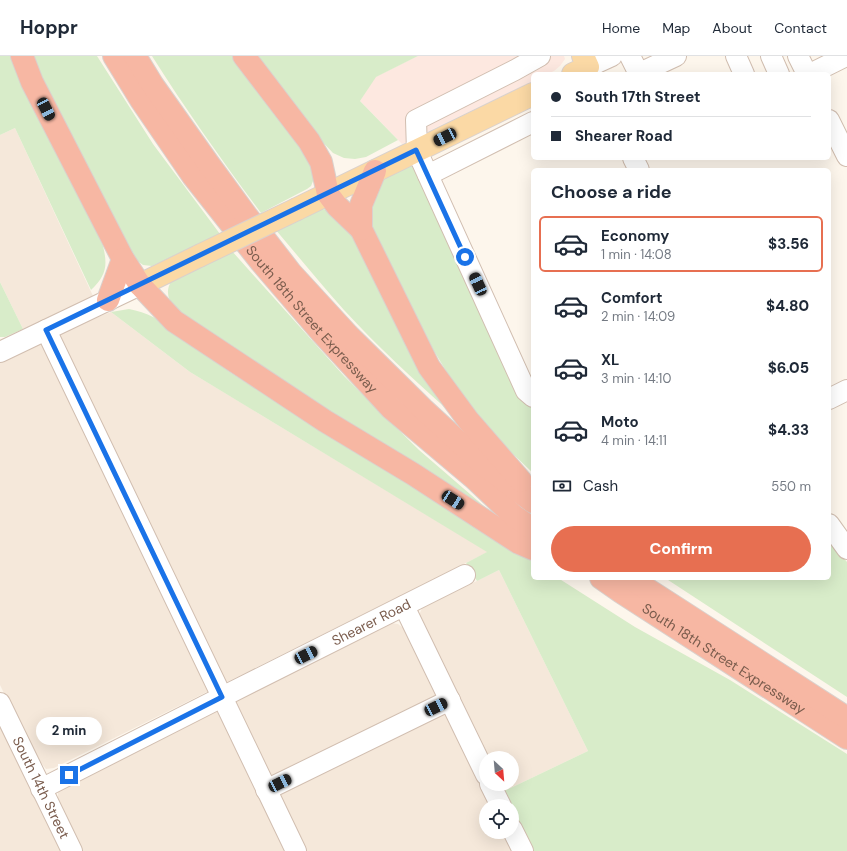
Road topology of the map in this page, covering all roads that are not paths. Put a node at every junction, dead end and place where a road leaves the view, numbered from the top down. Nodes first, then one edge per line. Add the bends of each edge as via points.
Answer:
1 (22, 56) edge
2 (114, 56) edge
3 (135, 56) edge
4 (244, 56) edge
5 (540, 56) edge
6 (612, 56) edge
7 (676, 56) edge
8 (736, 56) edge
9 (771, 56) edge
10 (798, 56) edge
11 (846, 56) edge
12 (635, 67) edge
13 (584, 68) edge
14 (516, 70) junction
15 (743, 72) edge
16 (779, 72) edge
17 (806, 72) edge
18 (814, 72) edge
19 (470, 93) junction
20 (527, 97) edge
21 (531, 117) edge
22 (478, 120) junction
23 (531, 123) edge
24 (831, 124) edge
25 (486, 146) junction
26 (416, 150) junction
27 (847, 156) edge
28 (375, 171) junction
29 (428, 175) junction
30 (328, 194) junction
31 (361, 229) junction
32 (122, 259) junction
33 (140, 285) junction
34 (108, 300) junction
35 (46, 330) junction
36 (0, 352) edge
37 (847, 390) edge
38 (531, 395) edge
39 (831, 398) edge
40 (531, 492) edge
41 (531, 500) edge
42 (831, 527) edge
43 (531, 529) edge
44 (531, 548) edge
45 (847, 548) edge
46 (465, 575) dead end
47 (602, 580) edge
48 (608, 580) edge
49 (626, 585) edge
50 (404, 606) junction
51 (222, 697) junction
52 (450, 700) junction
53 (0, 703) edge
54 (847, 718) edge
55 (847, 738) edge
56 (479, 760) edge
57 (41, 789) junction
58 (266, 790) junction
59 (517, 839) edge
60 (72, 851) edge
61 (296, 851) edge
62 (523, 851) edge

1 - 32 highway via 32,82
2 - 43 highway, South 18th Street Expressway via 193,176 260,262 321,332 391,408
3 - 41 highway, South 18th Street Expressway via 208,163 292,273 348,335 423,409 484,465
4 - 30 highway via 309,141 321,162
5 - 14 street
6 - 13 street
7 - 12 street via 644,71
8 - 15 street
9 - 16 street
10 - 17 street
11 - 18 street
14 - 19 street
14 - 20 street
19 - 22 street
19 - 26 street via 416,120
20 - 21 street
20 - 22 main road
22 - 25 street
22 - 26 main road
23 - 25 street
24 - 27 street
25 - 29 street
26 - 28 main road
26 - 29 street
28 - 30 main road
28 - 31 highway via 361,205
29 - 38 street via 526,391
30 - 31 highway
30 - 33 main road, bridge
31 - 40 highway via 429,367 468,420
32 - 33 highway
32 - 34 highway
33 - 34 street
33 - 44 highway via 174,321 213,348 325,421
34 - 35 street
35 - 36 street
35 - 51 street
37 - 39 street
42 - 45 street
46 - 50 street, Shearer Road
47 - 49 highway
48 - 49 highway, South 18th Street Expressway
49 - 54 highway, South 18th Street Expressway
49 - 55 highway, South 18th Street Expressway
50 - 51 street, Shearer Road
50 - 52 street
51 - 57 street, Shearer Road
51 - 58 street
52 - 56 street
52 - 58 street
53 - 57 street, South 14th Street
57 - 60 street, South 14th Street
58 - 61 street
59 - 62 street

